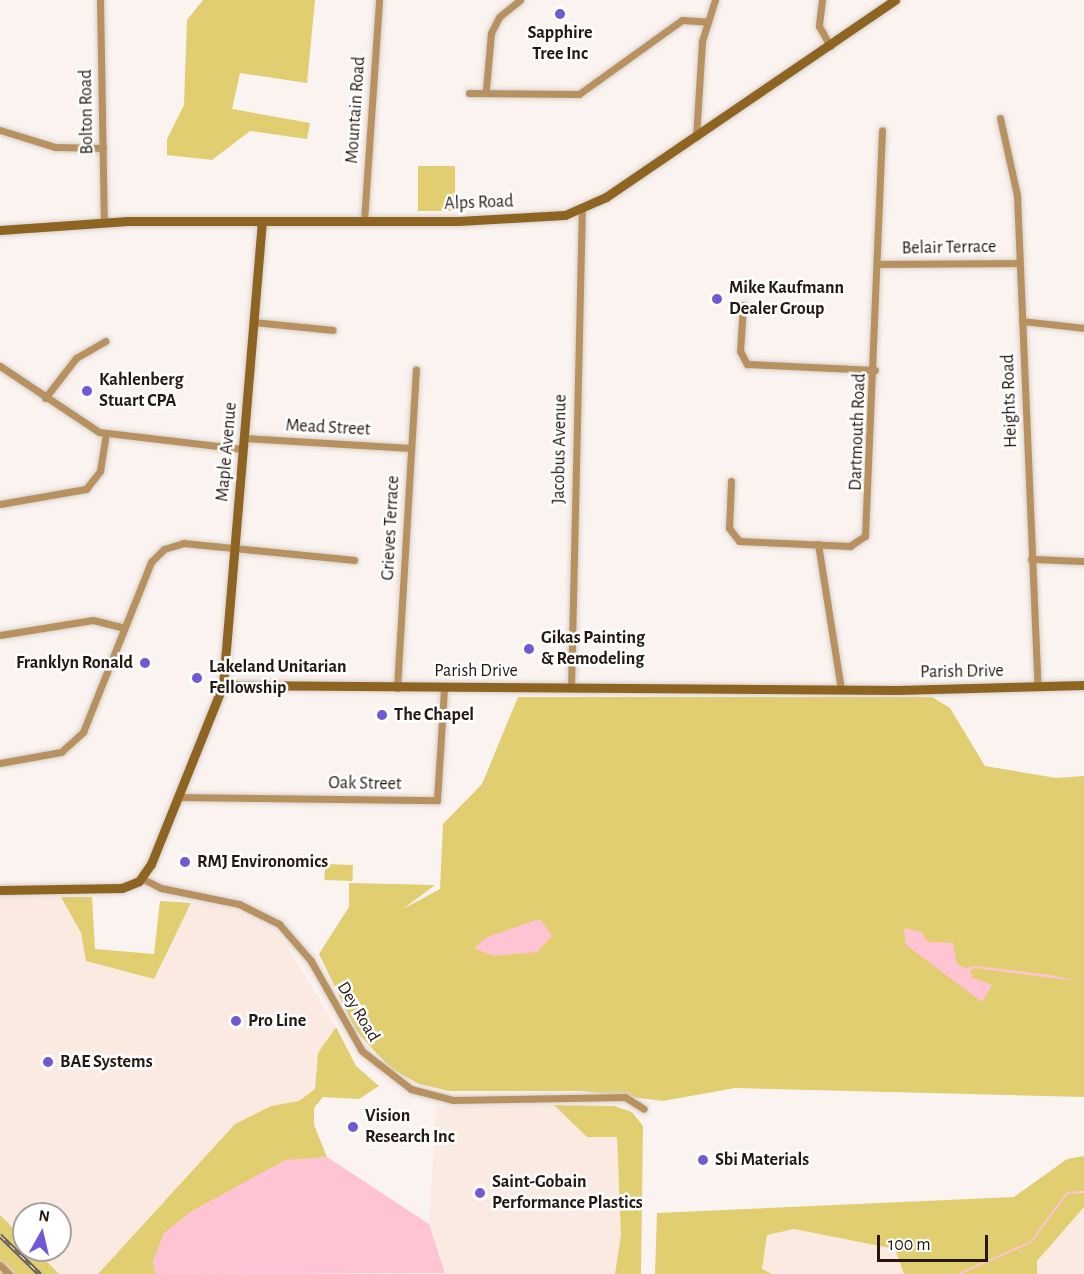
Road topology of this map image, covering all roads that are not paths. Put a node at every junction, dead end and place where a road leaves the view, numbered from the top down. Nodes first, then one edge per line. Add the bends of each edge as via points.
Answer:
1 (99, 0) edge
2 (379, 0) edge
3 (520, 0) edge
4 (715, 0) edge
5 (822, 0) edge
6 (895, 0) edge
7 (708, 22) junction
8 (830, 46) junction
9 (486, 89) junction
10 (470, 93) dead end
11 (1000, 118) dead end
12 (882, 129) dead end
13 (0, 130) edge
14 (696, 137) junction
15 (103, 148) junction
16 (582, 210) junction
17 (364, 221) junction
18 (262, 222) junction
19 (104, 223) junction
20 (0, 230) edge
21 (1020, 263) junction
22 (878, 264) junction
23 (743, 305) dead end
24 (1022, 321) junction
25 (254, 322) junction
26 (1084, 328) edge
27 (333, 330) dead end
28 (105, 341) dead end
29 (0, 366) edge
30 (416, 370) dead end
31 (875, 370) junction
32 (45, 398) junction
33 (106, 434) junction
34 (244, 438) junction
35 (411, 448) junction
36 (243, 449) junction
37 (731, 481) dead end
38 (0, 504) edge
39 (818, 544) junction
40 (235, 550) junction
41 (1031, 559) junction
42 (354, 560) dead end
43 (1084, 561) edge
44 (124, 628) junction
45 (0, 635) edge
46 (223, 685) junction
47 (1084, 685) edge
48 (1038, 686) junction
49 (397, 688) junction
50 (444, 688) junction
51 (571, 688) junction
52 (841, 690) junction
53 (0, 762) edge
54 (178, 797) junction
55 (141, 878) junction
56 (0, 890) edge
57 (644, 1109) dead end
58 (0, 1265) edge
59 (9, 1274) edge

1 - 15 street, Bolton Road
2 - 17 street, Mountain Road
3 - 9 street via 491,33
4 - 7 street
5 - 8 street via 819,26
6 - 8 street, Alps Road
7 - 9 street via 682,20 579,94 493,94
7 - 14 street
8 - 14 street, Alps Road
9 - 10 street
11 - 21 street, Heights Road via 1016,181
12 - 22 street, Dartmouth Road
13 - 15 street via 55,147
14 - 16 street, Alps Road
15 - 19 street, Bolton Road
16 - 17 street, Alps Road via 551,217
16 - 51 street, Jacobus Avenue
17 - 18 street, Alps Road
18 - 19 street, Alps Road
18 - 25 street, Maple Avenue
19 - 20 street, Alps Road
21 - 22 street, Belair Terrace
21 - 24 street, Heights Road
22 - 31 street, Dartmouth Road
23 - 31 street via 740,351 747,364
24 - 26 street
24 - 41 street, Heights Road
25 - 27 street
25 - 34 street, Maple Avenue
28 - 32 street via 76,358
29 - 32 street
30 - 35 street, Grieves Terrace
31 - 39 street, Dartmouth Road via 866,536 854,546
32 - 33 street
33 - 36 street
33 - 38 street via 100,471 86,489
34 - 35 street, Mead Street
34 - 36 street, Maple Avenue
35 - 49 street, Grieves Terrace
36 - 40 street, Maple Avenue
37 - 39 street, Dartmouth Road via 728,521 734,538
39 - 52 street
40 - 42 street
40 - 44 street via 184,543 164,549 151,562
40 - 46 street, Maple Avenue
41 - 43 street
41 - 48 street, Heights Road
44 - 45 street via 93,620
44 - 53 street via 76,740 52,755
46 - 49 street, Parish Drive
46 - 54 street
47 - 48 street, Parish Drive
48 - 52 street, Parish Drive
49 - 50 street, Parish Drive
50 - 51 street, Parish Drive
50 - 54 street, Oak Street via 437,800
51 - 52 street, Parish Drive
54 - 55 street
55 - 56 street via 122,888
55 - 57 street, Dey Road via 161,888 239,904 279,924 311,961 362,1052 411,1089 453,1100 625,1097
58 - 59 street

